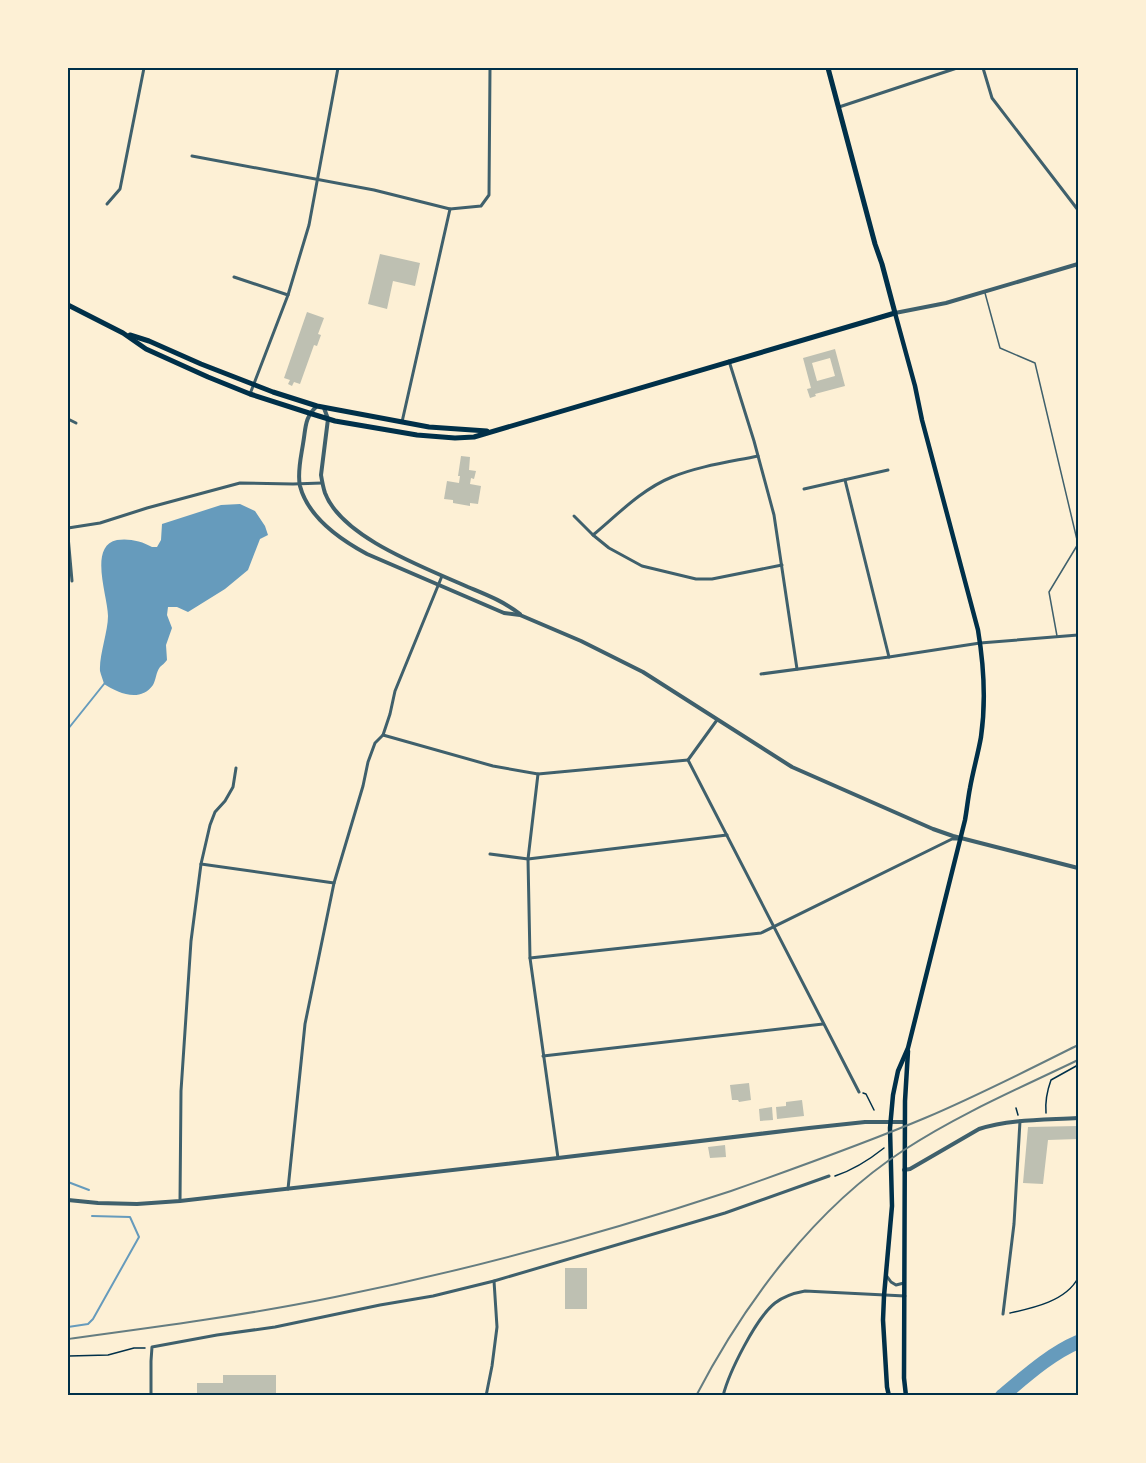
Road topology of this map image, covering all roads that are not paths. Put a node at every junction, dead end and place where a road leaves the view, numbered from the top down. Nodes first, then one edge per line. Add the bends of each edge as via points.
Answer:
1 (144, 68) edge
2 (339, 68) edge
3 (490, 68) edge
4 (828, 68) edge
5 (957, 68) edge
6 (983, 68) edge
7 (839, 107) junction
8 (192, 156) dead end
9 (318, 179) junction
10 (107, 204) dead end
11 (450, 208) junction
12 (1078, 210) edge
13 (1078, 264) edge
14 (234, 277) dead end
15 (985, 292) junction
16 (288, 295) junction
17 (68, 305) edge
18 (895, 313) junction
19 (123, 333) junction
20 (729, 361) junction
21 (254, 384) junction
22 (250, 394) junction
23 (317, 406) junction
24 (324, 408) junction
25 (309, 413) junction
26 (68, 419) edge
27 (328, 419) junction
28 (402, 422) junction
29 (75, 423) dead end
30 (491, 431) junction
31 (758, 456) junction
32 (888, 470) dead end
33 (845, 480) junction
34 (322, 483) junction
35 (300, 484) junction
36 (804, 489) dead end
37 (574, 516) dead end
38 (68, 528) edge
39 (593, 535) junction
40 (68, 536) edge
41 (782, 565) junction
42 (442, 576) junction
43 (72, 581) dead end
44 (438, 584) junction
45 (520, 615) junction
46 (1078, 635) edge
47 (1057, 637) junction
48 (980, 643) junction
49 (890, 657) junction
50 (796, 669) junction
51 (761, 674) dead end
52 (717, 720) junction
53 (383, 735) junction
54 (688, 760) junction
55 (236, 768) dead end
56 (538, 774) junction
57 (728, 835) junction
58 (960, 839) junction
59 (490, 855) dead end
60 (528, 859) junction
61 (201, 864) junction
62 (1078, 868) edge
63 (334, 883) junction
64 (774, 927) junction
65 (530, 958) junction
66 (823, 1023) junction
67 (908, 1048) junction
68 (543, 1056) junction
69 (859, 1092) road end
70 (1078, 1118) edge
71 (891, 1122) junction
72 (905, 1122) junction
73 (1020, 1122) junction
74 (558, 1158) junction
75 (904, 1170) junction
76 (829, 1176) road end
77 (288, 1189) junction
78 (68, 1200) edge
79 (180, 1201) junction
80 (886, 1275) junction
81 (494, 1281) junction
82 (905, 1283) junction
83 (884, 1296) junction
84 (905, 1296) junction
85 (1003, 1314) road end
86 (151, 1395) edge
87 (486, 1395) edge
88 (723, 1395) edge
89 (889, 1395) edge
90 (906, 1395) edge

1 - 10 street via 120,189
2 - 9 street
3 - 11 street via 489,195 481,206
4 - 7 main road
5 - 7 street
6 - 12 street via 992,98
7 - 18 main road
8 - 9 street
9 - 11 street
9 - 16 street
11 - 28 street
13 - 15 street
14 - 16 street
15 - 18 street
15 - 47 lane via 1000,348 1035,363 1078,544 1049,592
16 - 21 street
17 - 19 main road
18 - 20 main road
18 - 48 main road
19 - 21 main road
19 - 22 main road via 146,349
20 - 30 main road
20 - 31 street
21 - 22 street
21 - 23 main road
22 - 25 main road
23 - 24 main road
23 - 25 street
24 - 27 street
24 - 28 main road
25 - 27 main road
25 - 35 street
26 - 29 street
27 - 30 main road via 417,435 474,437
27 - 34 street
28 - 30 main road
31 - 39 street via 670,477 650,488
31 - 41 street
32 - 33 street
33 - 36 street
33 - 49 street
34 - 35 street
34 - 42 street via 336,511 350,526 372,542
35 - 38 street via 240,483 100,523
35 - 44 street via 319,518 350,545
37 - 39 street
39 - 41 street via 642,566 696,579
40 - 43 street
41 - 50 street
42 - 44 street
42 - 45 street via 507,604
44 - 45 street via 504,613
44 - 53 street via 395,692
45 - 52 street via 643,672
46 - 47 street
47 - 48 street
48 - 49 street
48 - 58 main road via 983,716
49 - 50 street
50 - 51 street
52 - 54 street
52 - 58 street via 792,767
53 - 56 street via 493,766
53 - 63 street via 375,743 368,762
54 - 56 street
54 - 57 street
55 - 61 street via 233,788 210,825
56 - 60 street
57 - 60 street
57 - 64 street
58 - 62 street
58 - 64 street via 952,838
58 - 67 main road
59 - 60 street
60 - 65 street
61 - 63 street
61 - 79 street via 191,941 181,1091
63 - 77 street via 305,1024
64 - 65 street via 761,933
64 - 66 street
65 - 68 street
66 - 68 street
66 - 69 street
67 - 71 main road via 898,1071
67 - 72 main road
68 - 74 street
70 - 73 street
71 - 72 street
71 - 74 street
71 - 80 main road via 892,1206
72 - 75 main road
73 - 75 street via 973,1131
73 - 85 street via 1014,1224
74 - 77 street
75 - 82 main road
76 - 81 street via 725,1213
77 - 79 street
78 - 79 street via 137,1204
80 - 82 street via 896,1285
80 - 83 main road
81 - 86 street via 275,1327 152,1347
81 - 87 street via 497,1327
82 - 84 main road
83 - 84 street
83 - 88 street via 805,1291 784,1297 766,1312 747,1342
83 - 89 main road
84 - 90 main road

